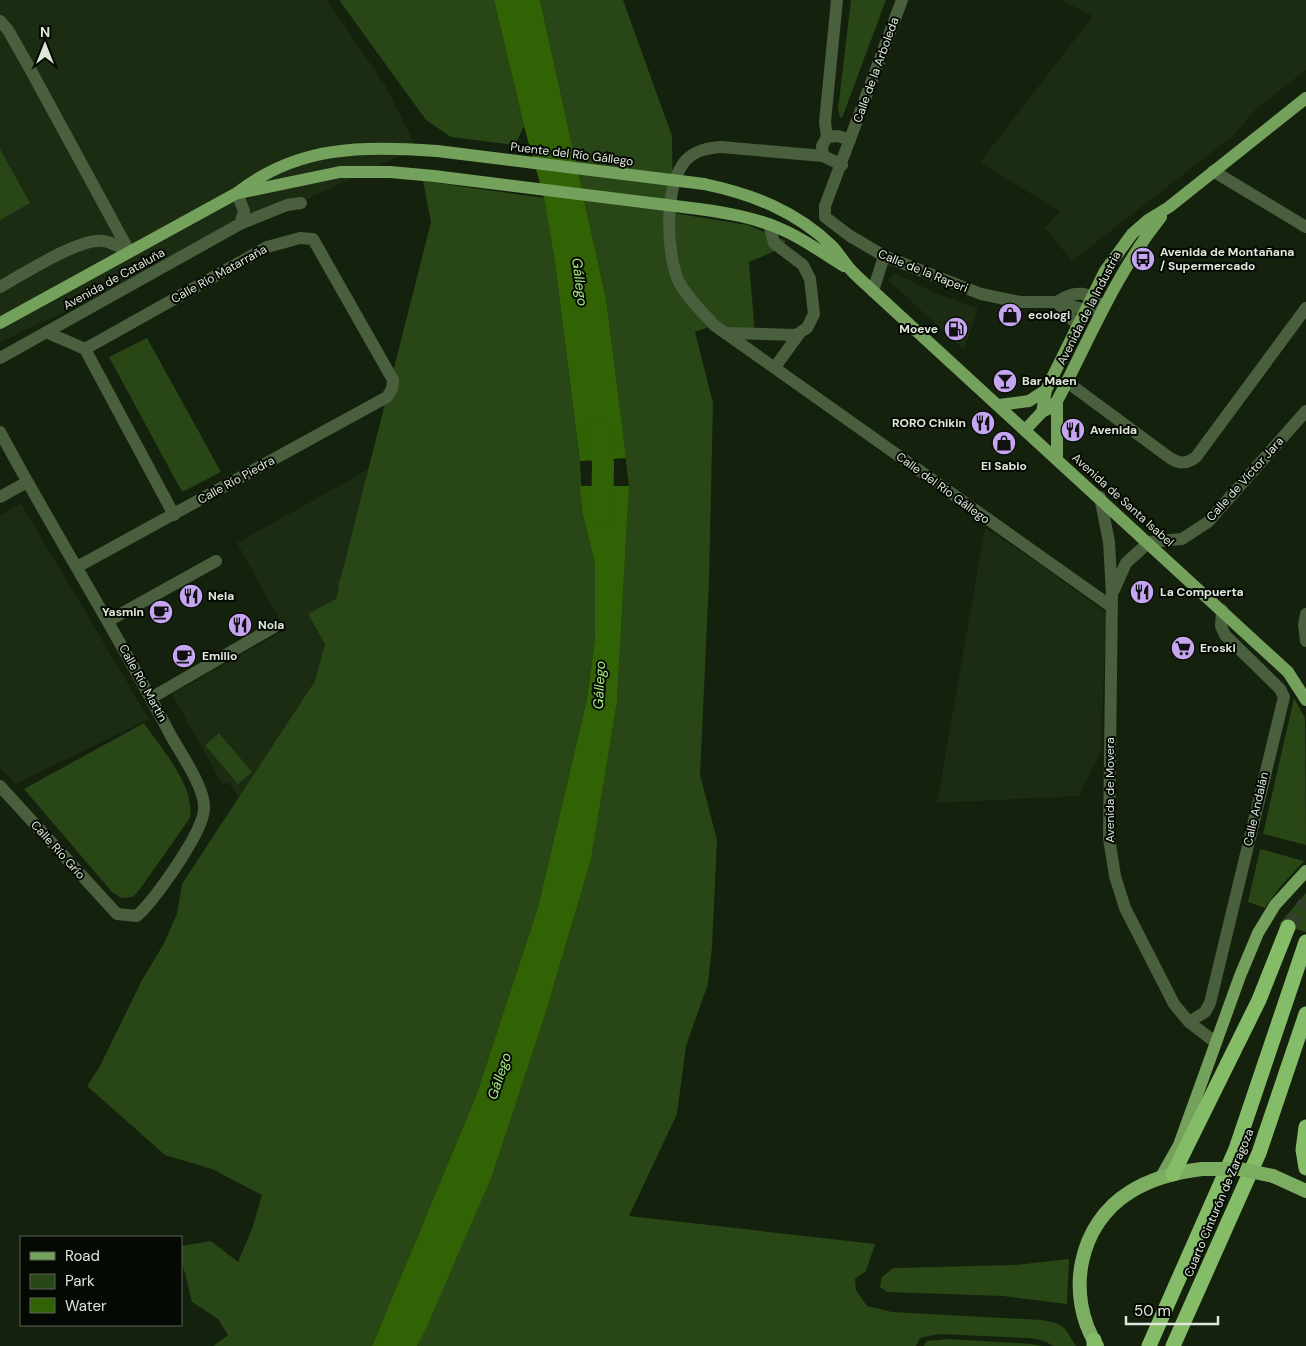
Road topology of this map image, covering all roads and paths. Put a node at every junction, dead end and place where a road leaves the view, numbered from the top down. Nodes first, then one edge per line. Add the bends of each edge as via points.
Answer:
1 (837, 0) edge
2 (902, 0) edge
3 (0, 21) edge
4 (1306, 98) edge
5 (828, 137) junction
6 (850, 140) junction
7 (437, 151) joint
8 (822, 156) junction
9 (842, 165) junction
10 (1213, 171) junction
11 (704, 184) joint
12 (237, 193) junction
13 (301, 203) dead end
14 (1169, 207) junction
15 (699, 209) joint
16 (240, 224) junction
17 (769, 224) junction
18 (1306, 227) edge
19 (129, 251) junction
20 (884, 256) junction
21 (850, 270) junction
22 (0, 287) edge
23 (873, 291) junction
24 (1092, 296) junction
25 (1057, 302) junction
26 (1102, 308) junction
27 (1306, 308) edge
28 (1086, 310) junction
29 (0, 323) edge
30 (1078, 326) junction
31 (46, 332) junction
32 (727, 333) junction
33 (799, 334) junction
34 (85, 350) junction
35 (0, 358) edge
36 (775, 367) junction
37 (1067, 382) junction
38 (392, 389) joint
39 (1046, 390) junction
40 (1057, 401) junction
41 (999, 405) junction
42 (1306, 411) edge
43 (1042, 412) junction
44 (1026, 429) junction
45 (0, 432) edge
46 (1057, 458) junction
47 (27, 482) junction
48 (0, 497) edge
49 (1100, 497) junction
50 (174, 515) junction
51 (1149, 542) junction
52 (216, 561) dead end
53 (77, 567) junction
54 (1112, 601) junction
55 (1222, 610) junction
56 (1306, 614) edge
57 (108, 621) junction
58 (274, 627) dead end
59 (1306, 641) edge
60 (1288, 672) junction
61 (1306, 682) edge
62 (151, 698) junction
63 (1306, 700) edge
64 (0, 786) edge
65 (1306, 871) edge
66 (117, 914) joint
67 (1288, 927) tunnel mouth
68 (1306, 942) edge
69 (1306, 1014) edge
70 (1189, 1022) junction
71 (1216, 1042) junction
72 (1306, 1127) edge
73 (1306, 1168) edge
74 (1167, 1175) junction
75 (1306, 1191) edge
76 (1095, 1344) edge
77 (1150, 1346) edge
78 (1173, 1346) edge

1 - 5 street via 825,122
2 - 6 street, Calle de la Arboleda
3 - 19 street
4 - 10 main road, Avenida de la Industria
5 - 6 street, Calle de la Arboleda
5 - 8 street via 822,146
6 - 9 street, Calle de la Arboleda
7 - 11 main road, Puente del Río Gállego, bridge
7 - 12 main road, Avenida de Cataluña via 376,149 313,156 270,170
8 - 9 street, Calle del Río Gállego
8 - 32 street, Calle del Río Gállego via 743,148 706,148 680,168 669,219 673,263 684,291 714,325
9 - 20 street, Calle de la Raperi via 825,206 825,217
10 - 14 main road, Avenida de la Industria
10 - 18 street
11 - 21 main road, Avenida de Santa Isabel via 753,196 794,216 833,247
12 - 15 main road, Avenida de Cataluña, bridge via 340,172 382,172
12 - 16 street via 244,211
12 - 19 main road, Avenida de Cataluña
13 - 16 street, Avenida de Cataluña via 287,205
14 - 24 main road, Avenida de la Industria via 1132,234 1105,271
14 - 26 main road, Avenida de la Industria via 1133,254
15 - 17 main road, Avenida de Santa Isabel via 744,216
16 - 31 street, Avenida de Cataluña
17 - 21 main road, Avenida de Santa Isabel
17 - 33 street via 774,243 794,256 807,271 814,314 807,328
19 - 22 street, Avenida de Cataluña via 94,241 58,255
19 - 29 main road, Avenida de Cataluña
20 - 23 street
20 - 25 street, Calle de la Raperi via 981,294 1020,302
21 - 23 main road, Avenida de Santa Isabel
23 - 41 main road, Avenida de Santa Isabel
24 - 25 street, Calle de la Raperi via 1072,293
24 - 26 street
24 - 28 main road, Avenida de la Industria
25 - 28 street, Calle de la Raperi
25 - 30 street
26 - 28 street, Calle de la Raperi
26 - 37 main road, Avenida de la Industria
27 - 37 street via 1196,457 1187,462 1170,458
28 - 30 main road, Avenida de la Industria
30 - 39 main road, Avenida de la Industria
31 - 34 street
31 - 35 street, Avenida de Cataluña
32 - 33 street
32 - 36 street, Calle del Río Gállego
33 - 36 street
34 - 38 street, Calle Río Matarraña via 267,247 300,238 313,239 393,380
34 - 50 street
36 - 54 street, Calle del Río Gállego
37 - 40 main road, Avenida de la Industria
38 - 50 street, Calle Río Piedra via 387,397
39 - 41 main road via 1030,401
39 - 43 main road, Avenida de la Industria
40 - 43 main road, Avenida de la Industria
40 - 46 main road, Avenida de la Industria
41 - 44 main road, Avenida de Santa Isabel
42 - 51 street, Calle de Víctor Jara via 1199,529 1182,539
43 - 44 main road, Avenida de la Industria
44 - 46 main road, Avenida de Santa Isabel
45 - 47 street, Calle Río Martín
46 - 49 main road, Avenida de Santa Isabel
47 - 48 street
47 - 53 street, Calle Río Martín
49 - 51 main road, Avenida de Santa Isabel
49 - 54 street, Avenida de Movera via 1109,542
50 - 53 street, Calle Río Piedra
51 - 54 street, Avenida de Movera via 1126,563
51 - 55 main road, Avenida de Santa Isabel
52 - 57 street
53 - 57 street, Calle Río Martín
54 - 70 street, Avenida de Movera via 1109,838 1115,876 1125,908 1174,1004
55 - 60 main road, Avenida de Santa Isabel
55 - 70 street, Calle Andalán via 1221,626 1225,635 1280,689 1284,697 1210,1003 1205,1012
56 - 59 street
57 - 62 street, Calle Río Martín
58 - 62 street
60 - 61 main road, Avenida de Santa Isabel
60 - 63 main road, Avenida de Santa Isabel
62 - 66 street, Calle Río Martín via 200,789 203,815 152,902 137,916
64 - 66 street, Calle Río Grío
65 - 71 main road via 1275,906 1258,933
67 - 74 highway via 1260,1000
68 - 77 highway via 1236,1149
69 - 78 highway, Cuarto Cinturón de Zaragoza via 1259,1153
70 - 71 street, Avenida de Movera
71 - 74 main road
72 - 73 highway via 1303,1150
74 - 75 highway, bridge via 1202,1168 1240,1169 1273,1176
74 - 76 highway via 1119,1200 1095,1228 1087,1243 1079,1288 1083,1315

